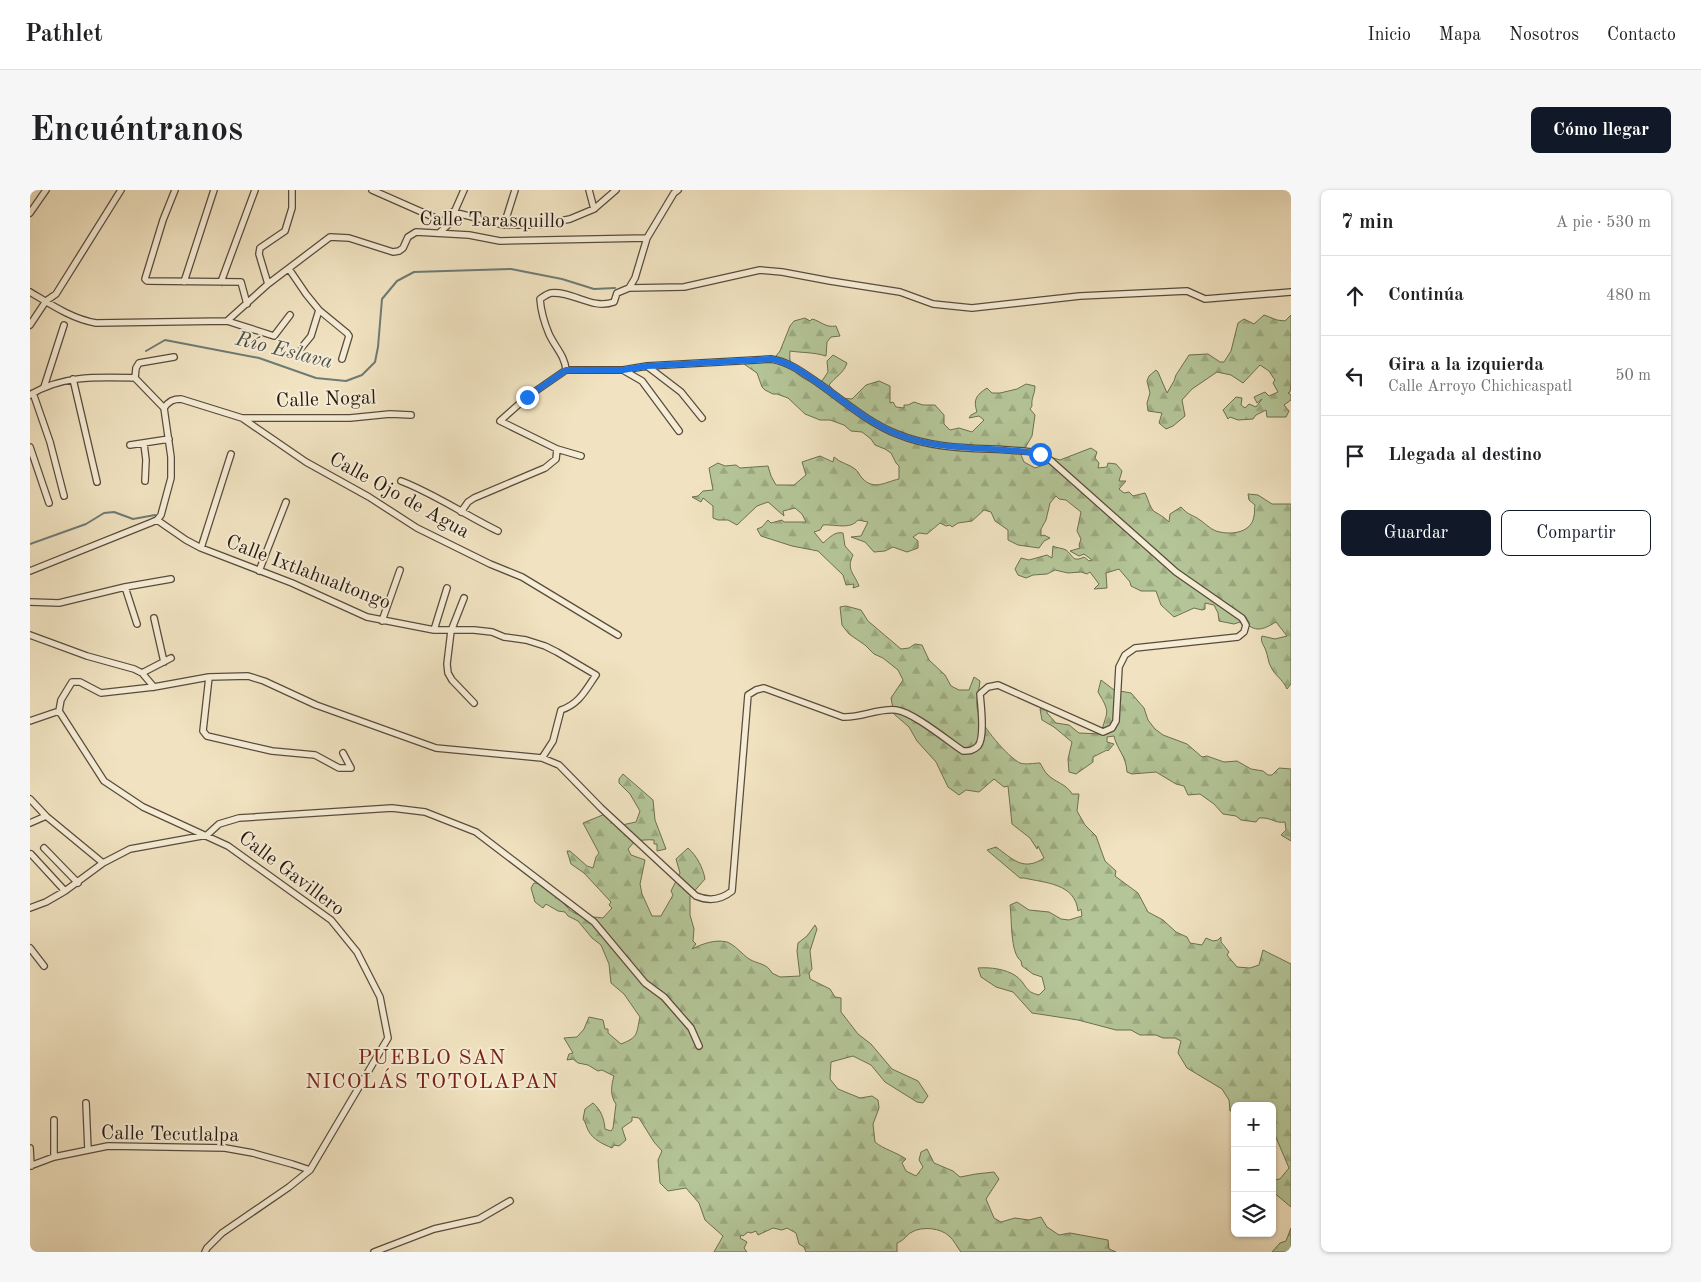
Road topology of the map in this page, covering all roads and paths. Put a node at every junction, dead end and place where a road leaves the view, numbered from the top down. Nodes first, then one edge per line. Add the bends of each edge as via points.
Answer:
1 (46, 190) edge
2 (121, 190) edge
3 (175, 190) edge
4 (214, 190) edge
5 (255, 190) edge
6 (292, 190) edge
7 (372, 190) edge
8 (464, 190) edge
9 (515, 190) edge
10 (589, 190) edge
11 (616, 190) edge
12 (678, 190) edge
13 (594, 209) junction
14 (453, 212) junction
15 (30, 213) edge
16 (449, 224) junction
17 (504, 225) junction
18 (439, 233) junction
19 (646, 238) junction
20 (289, 269) junction
21 (184, 282) junction
22 (221, 282) junction
23 (268, 284) junction
24 (629, 288) junction
25 (30, 292) edge
26 (1291, 292) edge
27 (46, 301) junction
28 (247, 304) junction
29 (319, 310) junction
30 (290, 315) dead end
31 (227, 321) junction
32 (30, 325) edge
33 (64, 325) dead end
34 (302, 347) dead end
35 (174, 357) dead end
36 (342, 359) dead end
37 (647, 366) junction
38 (566, 370) junction
39 (623, 370) junction
40 (135, 378) junction
41 (73, 379) junction
42 (44, 387) junction
43 (32, 394) edge
44 (164, 408) junction
45 (411, 416) dead end
46 (242, 418) junction
47 (702, 418) dead end
48 (679, 430) dead end
49 (168, 439) junction
50 (144, 444) junction
51 (130, 445) dead end
52 (30, 447) edge
53 (557, 449) junction
54 (231, 454) dead end
55 (581, 456) dead end
56 (145, 481) dead end
57 (401, 481) dead end
58 (97, 482) dead end
59 (64, 496) dead end
60 (286, 502) dead end
61 (49, 503) dead end
62 (461, 512) junction
63 (157, 520) junction
64 (498, 532) dead end
65 (200, 548) junction
66 (400, 570) dead end
67 (30, 571) edge
68 (259, 571) junction
69 (171, 579) dead end
70 (125, 588) junction
71 (447, 588) dead end
72 (464, 598) dead end
73 (30, 602) edge
74 (154, 618) dead end
75 (382, 621) junction
76 (137, 624) dead end
77 (434, 630) junction
78 (451, 630) junction
79 (30, 635) edge
80 (618, 635) dead end
81 (171, 658) dead end
82 (164, 662) junction
83 (142, 674) junction
84 (209, 677) junction
85 (154, 687) junction
86 (474, 703) dead end
87 (59, 711) junction
88 (30, 721) edge
89 (343, 753) dead end
90 (542, 758) junction
91 (30, 799) edge
92 (46, 816) junction
93 (30, 823) edge
94 (207, 835) junction
95 (44, 848) dead end
96 (31, 854) edge
97 (104, 863) junction
98 (78, 883) junction
99 (65, 891) junction
100 (30, 908) edge
101 (30, 948) edge
102 (44, 966) dead end
103 (699, 1046) dead end
104 (86, 1103) dead end
105 (54, 1120) dead end
106 (30, 1148) edge
107 (88, 1150) junction
108 (54, 1157) junction
109 (30, 1166) edge
110 (310, 1170) junction
111 (510, 1201) dead end
112 (205, 1252) edge
113 (374, 1252) edge

1 - 15 street
2 - 27 street via 56,294
3 - 21 street via 145,279
4 - 21 street
5 - 22 street
6 - 23 street via 292,208 285,231 260,248
7 - 16 street
8 - 14 street
9 - 17 street
10 - 13 street
11 - 13 street
12 - 19 street
13 - 17 street via 570,219 540,225
14 - 16 street
14 - 17 street
16 - 18 street
18 - 19 street, Calle Tarasquillo via 500,241
18 - 20 street, Calle Tarasquillo via 413,232 403,248 393,252 349,238 330,237
19 - 24 street
20 - 23 street, Calle Tarasquillo
20 - 29 street
21 - 22 street
22 - 28 street via 241,282
23 - 28 street, Calle Tarasquillo
24 - 26 street via 684,287 760,270 900,292 933,304 972,308 1080,296 1186,291 1205,299
24 - 38 street via 617,293 614,302 607,304 549,293 540,299 541,313 565,361
25 - 27 street
27 - 31 street via 80,319 96,323
27 - 32 street
28 - 31 street, Calle Tarasquillo
29 - 34 street via 311,336
29 - 36 street via 349,336
30 - 31 street via 274,336
33 - 42 street
35 - 40 street via 139,363
37 - 39 street
37 - 47 street via 681,392
37 - 90 street via 784,361 872,422 898,435 942,446 1040,454 1176,572 1242,618 1246,625 1238,637 1135,648 1125,655 1119,667 1116,721 1112,728 1103,732 998,685 988,687 980,694 981,737 978,746 971,751 963,750 897,710 843,717 764,688 756,690 748,695 732,891 725,897 706,900 696,896 559,765
38 - 39 street
38 - 53 street via 500,421
39 - 48 street via 642,381
40 - 41 street
40 - 44 street
41 - 42 street
41 - 58 street
42 - 43 street
43 - 59 street via 50,442
44 - 46 street, Calle Ojo de Agua via 167,403 181,398
44 - 49 street
45 - 46 street, Calle Nogal
46 - 80 street, Calle Ojo de Agua via 306,462 417,528 522,577
49 - 50 street
49 - 63 street via 171,478
50 - 51 street
50 - 56 street
52 - 61 street
53 - 55 street
53 - 62 street via 556,459 545,468 474,498
54 - 65 street
57 - 62 street
60 - 68 street
62 - 64 street
63 - 65 street, Calle Ixtlahualtongo
63 - 67 street
65 - 68 street, Calle Ixtlahualtongo
66 - 75 street
68 - 75 street, Calle Ixtlahualtongo
69 - 70 street
70 - 73 street via 59,603
70 - 76 street
71 - 77 street
72 - 78 street
74 - 82 street
75 - 77 street, Calle Ixtlahualtongo
77 - 78 street, Calle Ixtlahualtongo
78 - 86 street via 448,673
78 - 90 street, Calle Ixtlahualtongo via 492,632 526,640 557,652 596,676 572,707 561,710 553,741
79 - 83 street
81 - 82 street
82 - 83 street
83 - 85 street
84 - 85 street
84 - 89 street via 203,731 207,736 272,751 315,756 339,768 351,768
84 - 90 street via 248,676 264,681 316,705 436,748
85 - 87 street via 101,693 80,682 72,682 61,700
87 - 88 street
87 - 94 street, Calle Gavillero via 104,781 143,807
91 - 92 street
92 - 93 street
92 - 97 street
94 - 97 street via 130,849
94 - 103 street via 219,824 239,818 392,808 425,812 476,832 594,922 645,984 664,997 691,1028
94 - 110 street, Calle Gavillero via 228,846 331,920 358,952 380,998 388,1038
95 - 98 street
96 - 99 street
97 - 98 street
98 - 99 street
99 - 100 street
101 - 102 street
104 - 107 street
105 - 108 street
106 - 109 street
107 - 108 street, Calle Tecutlalpa
107 - 110 street, Calle Tecutlalpa via 108,1146 225,1148
108 - 109 street, Calle Tecutlalpa
110 - 112 street, Calle Gavillero via 222,1234
111 - 113 street via 479,1218 434,1229

